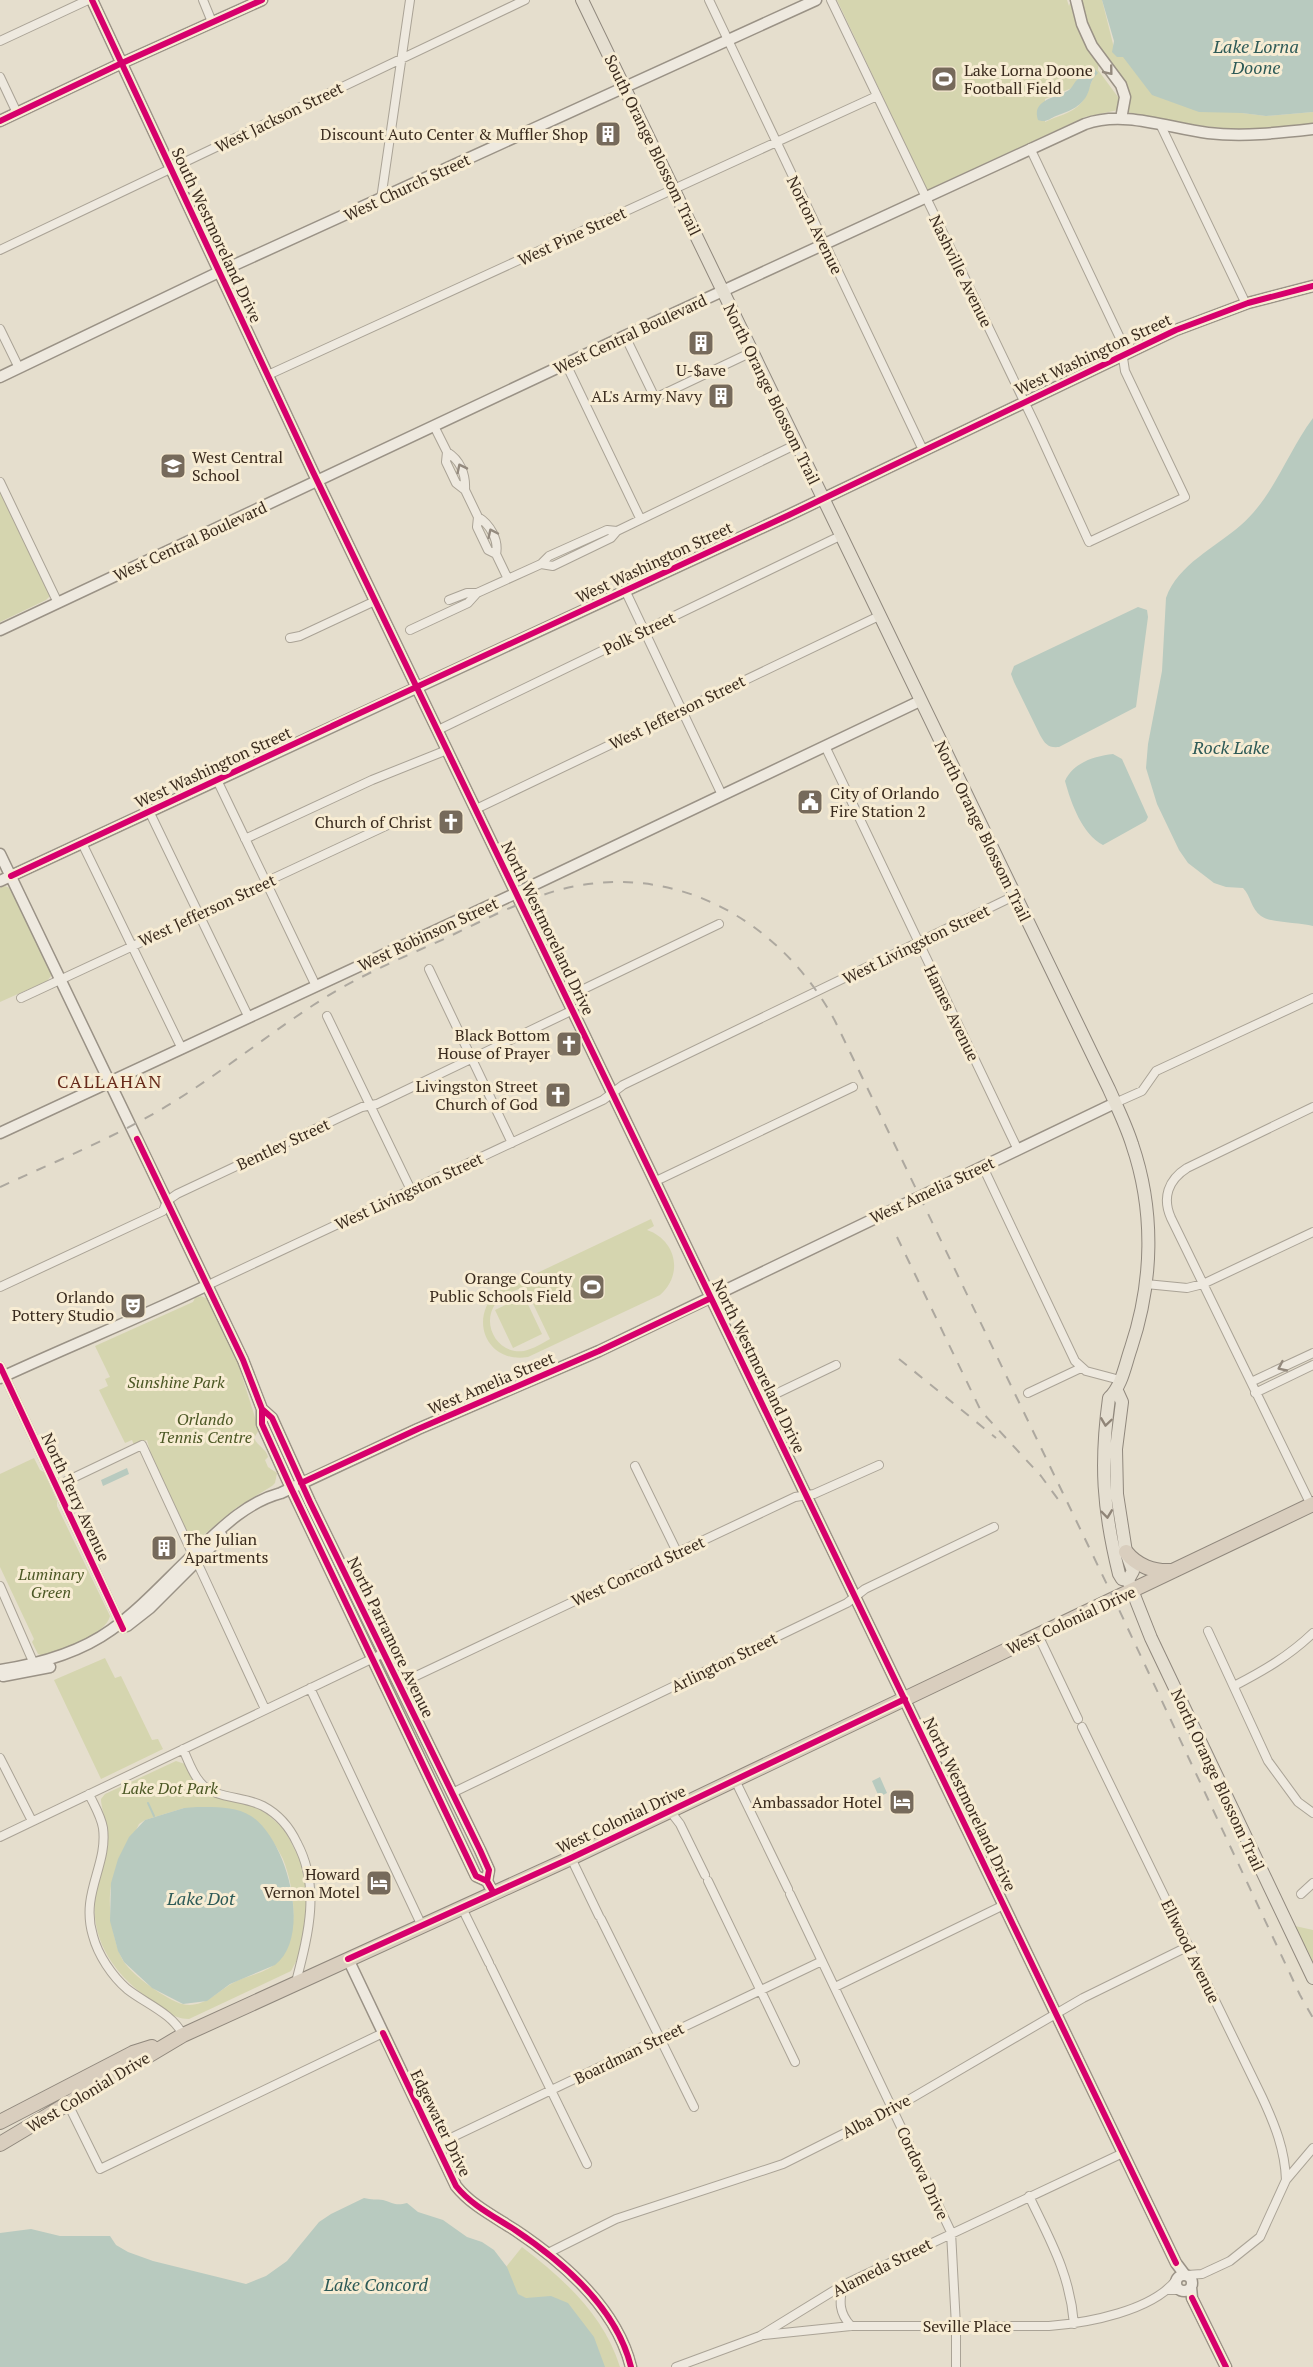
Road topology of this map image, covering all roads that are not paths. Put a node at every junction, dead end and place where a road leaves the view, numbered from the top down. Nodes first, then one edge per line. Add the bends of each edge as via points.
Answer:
1 (90, 0) edge
2 (203, 0) edge
3 (262, 0) edge
4 (410, 0) edge
5 (525, 0) edge
6 (582, 0) edge
7 (709, 0) edge
8 (816, 0) edge
9 (831, 0) edge
10 (1076, 0) edge
11 (212, 22) junction
12 (0, 41) edge
13 (728, 41) junction
14 (401, 59) junction
15 (122, 63) junction
16 (0, 77) edge
17 (625, 87) junction
18 (877, 96) junction
19 (17, 113) junction
20 (1121, 119) junction
21 (0, 121) edge
22 (1161, 126) junction
23 (1313, 129) edge
24 (776, 143) junction
25 (1030, 148) junction
26 (171, 168) junction
27 (674, 189) junction
28 (926, 197) junction
29 (381, 199) junction
30 (824, 244) junction
31 (0, 250) edge
32 (219, 272) junction
33 (1313, 285) edge
34 (722, 291) junction
35 (1246, 304) junction
36 (0, 328) edge
37 (625, 336) junction
38 (752, 352) junction
39 (1122, 354) junction
40 (566, 364) junction
41 (19, 368) junction
42 (268, 375) junction
43 (0, 377) edge
44 (1024, 401) junction
45 (434, 426) junction
46 (797, 444) junction
47 (923, 450) junction
48 (318, 481) junction
49 (0, 482) edge
50 (822, 498) junction
51 (640, 518) junction
52 (840, 536) junction
53 (508, 579) junction
54 (625, 590) junction
55 (477, 593) junction
56 (449, 600) dead end
57 (375, 601) junction
58 (58, 603) junction
59 (879, 616) junction
60 (0, 630) edge
61 (410, 630) dead end
62 (644, 631) junction
63 (290, 638) dead end
64 (418, 687) junction
65 (920, 701) junction
66 (682, 710) junction
67 (438, 730) junction
68 (825, 746) junction
69 (447, 750) junction
70 (217, 780) junction
71 (722, 795) junction
72 (476, 809) junction
73 (149, 811) junction
74 (392, 823) dead end
75 (245, 839) junction
76 (82, 843) junction
77 (0, 854) edge
78 (5, 879) edge
79 (266, 883) junction
80 (516, 893) junction
81 (1014, 896) junction
82 (199, 915) junction
83 (719, 924) dead end
84 (918, 942) junction
85 (131, 946) junction
86 (429, 969) dead end
87 (60, 980) junction
88 (316, 986) junction
89 (567, 997) junction
90 (21, 998) dead end
91 (1313, 998) edge
92 (573, 1011) junction
93 (327, 1016) dead end
94 (249, 1018) junction
95 (182, 1049) junction
96 (472, 1059) junction
97 (109, 1082) junction
98 (853, 1087) dead end
99 (613, 1093) junction
100 (1115, 1103) junction
101 (370, 1105) junction
102 (1313, 1107) edge
103 (0, 1133) edge
104 (512, 1143) junction
105 (1018, 1150) junction
106 (983, 1167) junction
107 (656, 1181) junction
108 (411, 1190) junction
109 (167, 1201) junction
110 (1313, 1232) edge
111 (1146, 1284) junction
112 (1203, 1284) junction
113 (208, 1286) junction
114 (0, 1287) edge
115 (711, 1298) junction
116 (1313, 1353) edge
117 (836, 1365) dead end
118 (1313, 1365) edge
119 (1081, 1368) junction
120 (3, 1373) edge
121 (1251, 1382) junction
122 (1118, 1386) junction
123 (1028, 1393) dead end
124 (1255, 1393) junction
125 (761, 1401) junction
126 (879, 1465) dead end
127 (635, 1466) dead end
128 (56, 1486) junction
129 (291, 1488) junction
130 (806, 1495) junction
131 (1312, 1506) edge
132 (994, 1527) dead end
133 (677, 1552) junction
134 (1126, 1552) junction
135 (195, 1558) junction
136 (1174, 1571) junction
137 (0, 1586) edge
138 (1130, 1586) junction
139 (855, 1596) junction
140 (121, 1626) junction
141 (1208, 1631) dead end
142 (1313, 1633) edge
143 (1038, 1635) junction
144 (384, 1653) junction
145 (372, 1659) junction
146 (34, 1664) junction
147 (0, 1670) edge
148 (13, 1675) junction
149 (0, 1677) edge
150 (399, 1684) junction
151 (1234, 1686) junction
152 (310, 1688) junction
153 (905, 1699) junction
154 (265, 1709) junction
155 (183, 1749) junction
156 (0, 1758) edge
157 (735, 1780) junction
158 (452, 1793) junction
159 (89, 1794) junction
160 (670, 1811) junction
161 (1313, 1813) edge
162 (32, 1821) junction
163 (0, 1837) edge
164 (571, 1858) junction
165 (1313, 1883) edge
166 (490, 1887) junction
167 (1300, 1894) dead end
168 (1004, 1905) junction
169 (462, 1908) junction
170 (422, 1926) junction
171 (1189, 1946) junction
172 (348, 1959) junction
173 (822, 1960) junction
174 (1313, 1978) edge
175 (296, 1982) junction
176 (835, 1987) junction
177 (760, 1990) junction
178 (1056, 2013) junction
179 (382, 2033) junction
180 (180, 2036) junction
181 (659, 2038) junction
182 (795, 2062) dead end
183 (552, 2090) junction
184 (68, 2104) junction
185 (694, 2107) dead end
186 (893, 2109) junction
187 (2, 2118) edge
188 (0, 2145) edge
189 (436, 2145) junction
190 (1313, 2148) edge
191 (1123, 2153) junction
192 (587, 2164) dead end
193 (1286, 2180) junction
194 (1029, 2196) junction
195 (951, 2232) junction
196 (548, 2253) junction
197 (1185, 2284) junction
198 (843, 2285) junction
199 (1074, 2324) junction
200 (851, 2326) junction
201 (956, 2326) junction
202 (760, 2336) junction
203 (631, 2367) edge
204 (676, 2367) edge
205 (956, 2367) edge
206 (1226, 2367) edge

1 - 12 street
1 - 15 street, South Westmoreland Drive
2 - 11 street
3 - 11 street
4 - 14 street
5 - 14 street, West Jackson Street
6 - 17 main road, South Orange Blossom Trail
7 - 13 street, Norton Avenue
8 - 13 street, West Church Street
9 - 18 street, Nashville Avenue
10 -> 20 street via 1092,45 1121,85 1125,97
11 - 15 street
13 - 17 street, West Church Street
13 - 24 street, Norton Avenue
14 - 26 street, West Jackson Street
14 - 29 street
15 - 19 street
15 - 26 street, South Westmoreland Drive
16 - 19 street
17 - 27 main road, South Orange Blossom Trail
17 - 29 street, West Church Street
18 - 24 street, West Pine Street
18 - 28 street, Nashville Avenue
19 - 21 street
20 - 22 street, West Central Boulevard
20 - 25 street, West Central Boulevard via 1097,120
22 - 23 street, West Central Boulevard via 1250,135
22 - 35 street
24 - 27 street, West Pine Street
24 - 30 street, Norton Avenue
25 - 28 street, West Central Boulevard
25 - 39 street via 1120,338
26 - 31 street, West Jackson Street
26 - 32 street, South Westmoreland Drive
27 - 34 main road, South Orange Blossom Trail
27 - 42 street, West Pine Street
28 - 30 street, West Central Boulevard
28 - 44 street, Nashville Avenue
29 - 32 street, West Church Street
30 - 34 street, West Central Boulevard
30 - 47 street, Norton Avenue
32 - 41 street, West Church Street
32 - 42 street, South Westmoreland Drive
33 - 35 street, West Washington Street
34 - 37 street, West Central Boulevard
34 - 38 main road, North Orange Blossom Trail
35 - 39 street, West Washington Street
36 - 41 street
37 - 38 street via 655,398
37 - 40 street, West Central Boulevard
38 - 46 main road, North Orange Blossom Trail
39 - 44 street, West Washington Street
39 - 44 street, Nashville Avenue via 1125,371 1185,497 1089,542
40 - 45 street, West Central Boulevard
40 - 51 street
41 - 43 street, West Church Street
42 - 48 street, South Westmoreland Drive
44 - 47 street, West Washington Street
45 - 48 street, West Central Boulevard
45 - 53 street via 456,483 465,490 478,517 477,527 488,550 496,554
46 - 50 main road, North Orange Blossom Trail
46 - 51 street
47 - 50 street, West Washington Street
48 - 57 street, North Westmoreland Drive
48 - 58 street, West Central Boulevard
49 - 58 street
50 - 52 main road, North Orange Blossom Trail
50 - 54 street, West Washington Street
51 - 53 street via 617,531 607,530 549,556 541,564
52 - 59 main road, North Orange Blossom Trail
52 - 62 street, Polk Street
53 - 55 street
54 - 62 street
54 - 64 street, West Washington Street
55 - 56 street via 467,592
55 - 61 street via 468,603
57 - 63 street
57 - 64 street, North Westmoreland Drive
58 - 60 street, West Central Boulevard
59 - 65 main road, North Orange Blossom Trail
59 - 66 street, West Jefferson Street
62 - 66 street
62 - 67 street, Polk Street
64 - 67 street, North Westmoreland Drive
64 - 70 street, West Washington Street
65 - 68 street, West Robinson Street
65 - 81 main road, North Orange Blossom Trail
66 - 71 street
66 - 72 street, West Jefferson Street
67 - 69 street, North Westmoreland Drive
68 - 71 street, West Robinson Street
68 - 84 street, Hames Avenue
69 - 72 street, North Westmoreland Drive
69 - 75 street
70 - 73 street, West Washington Street
70 - 75 street
71 - 80 street, West Robinson Street
72 - 80 street, North Westmoreland Drive
73 - 76 street, West Washington Street
73 - 82 street
74 - 79 street, West Jefferson Street
75 - 79 street
76 - 78 street, West Washington Street
76 - 85 street
77 - 78 street, North Parramore Avenue
78 - 87 street, North Parramore Avenue
79 - 82 street, West Jefferson Street
79 - 88 street
80 - 88 street, West Robinson Street
80 - 89 street, North Westmoreland Drive
81 - 84 street, West Livingston Street
81 - 100 main road, North Orange Blossom Trail
82 - 85 street, West Jefferson Street
82 - 94 street
83 - 89 street
84 - 99 street, West Livingston Street
84 - 105 street, Hames Avenue
85 - 87 street, West Jefferson Street
85 - 95 street
86 - 96 street
87 - 90 street, West Jefferson Street
87 - 97 street, North Parramore Avenue
88 - 94 street, West Robinson Street
89 - 92 street, North Westmoreland Drive
91 - 100 street, West Amelia Street via 1156,1071 1142,1091
92 - 96 street, Bentley Street
92 - 99 street, North Westmoreland Drive
93 - 101 street
94 - 95 street, West Robinson Street
95 - 97 street, West Robinson Street
96 - 101 street, Bentley Street
96 - 104 street
97 - 103 street, West Robinson Street
97 - 109 street, North Parramore Avenue
98 - 107 street
99 - 104 street, West Livingston Street
99 - 107 street, North Westmoreland Drive
100 - 105 street, West Amelia Street
100 - 111 main road, North Orange Blossom Trail via 1132,1142 1146,1198
101 - 108 street
101 - 109 street, Bentley Street
102 - 112 street via 1188,1167 1168,1188 1167,1210
104 - 108 street, West Livingston Street
105 - 106 street, West Amelia Street
106 - 115 street, West Amelia Street
106 - 119 street
107 - 115 street, North Westmoreland Drive
108 - 113 street, West Livingston Street
109 - 113 street, North Parramore Avenue
109 - 114 street, Bentley Street via 163,1211
110 - 112 street
111 - 112 street via 1187,1288
111 - 122 main road, North Orange Blossom Trail via 1136,1333
112 - 121 street
113 - 120 street, West Livingston Street via 118,1328
113 - 129 street, North Parramore Avenue via 262,1408 272,1418
115 - 125 street, North Westmoreland Drive
115 - 129 street, West Amelia Street
116 -> 121 street
117 - 125 street
118 - 124 street
119 - 122 street
119 - 123 street
120 - 128 street, North Terry Avenue
121 - 124 street
122 - 134 main road, North Orange Blossom Trail via 1122,1402 1116,1449 1117,1494
122 -> 138 main road, North Orange Blossom Trail via 1109,1398 1103,1480 1110,1538 1122,1580
124 - 131 street
125 - 130 street, North Westmoreland Drive
126 - 130 street, West Concord Street via 819,1493
127 - 133 street
128 - 135 street via 142,1445
128 - 140 street, North Terry Avenue
129 - 135 street, West Amelia Street via 231,1526
129 - 144 street, North Parramore Avenue
129 - 145 street, North Parramore Avenue
130 - 133 street, West Concord Street
130 - 139 street, North Westmoreland Drive
131 - 136 highway, West Colonial Drive
132 - 139 street, Arlington Street
133 - 150 street, West Concord Street
134 - 136 highway via 1150,1569
134 - 138 main road, North Orange Blossom Trail via 1133,1571
135 - 140 street, West Amelia Street via 141,1615
135 - 154 street
136 - 138 highway, West Colonial Drive
137 - 146 street
138 - 143 highway, West Colonial Drive
138 - 174 main road, North Orange Blossom Trail via 1150,1638
139 - 153 street, North Westmoreland Drive
139 - 158 street, Arlington Street
140 - 146 street, West Amelia Street via 73,1651
140 - 148 street, West Amelia Street via 83,1654 47,1668
141 - 151 street
142 - 151 street via 1295,1650
143 - 153 highway, West Colonial Drive
143 - 171 street, Ellwood Avenue
144 - 145 street
144 - 150 street, North Parramore Avenue
145 - 152 street
145 - 166 street, North Parramore Avenue via 477,1876
146 - 147 street, West Amelia Street
146 - 148 street
148 - 149 street, West Amelia Street
150 - 158 street, North Parramore Avenue
151 - 161 street via 1268,1761 1298,1802
152 - 154 street
152 - 170 street
153 - 157 highway, West Colonial Drive
153 - 168 street, North Westmoreland Drive
154 - 155 street
155 - 159 street
155 - 175 street via 206,1788 262,1806 283,1822 300,1848 309,1875 311,1909
156 - 162 street
157 - 160 highway, West Colonial Drive
157 - 173 street, Cordova Drive
158 - 166 street, North Parramore Avenue via 489,1870
159 - 162 street
159 - 180 street via 103,1828 102,1852 89,1898 96,1944 106,1964 127,1989 178,2024
160 - 164 highway, West Colonial Drive
160 - 177 street via 680,1824
162 - 163 street
164 - 166 highway, West Colonial Drive
164 - 181 street
165 - 167 street
166 - 169 highway, West Colonial Drive
168 - 176 street
168 - 178 street, North Westmoreland Drive
169 - 170 highway, West Colonial Drive
169 - 183 street
170 - 172 highway, West Colonial Drive
171 - 178 street, Alba Drive
171 - 193 street, Ellwood Avenue via 1278,2133
172 - 175 highway, West Colonial Drive
172 - 179 street, Edgewater Drive
173 - 176 street, Cordova Drive
173 - 177 street, Boardman Street
175 - 180 highway, West Colonial Drive
176 - 186 street, Cordova Drive
177 - 181 street, Boardman Street
177 - 182 street
178 - 186 street, Alba Drive
178 - 191 street, North Westmoreland Drive
179 - 184 street via 100,2169
179 - 189 street, Edgewater Drive
180 - 184 highway, West Colonial Drive
180 - 187 highway, West Colonial Drive via 134,2053
181 - 183 street, Boardman Street
181 - 185 street
183 - 189 street, Boardman Street
183 - 192 street
184 - 188 highway, West Colonial Drive
186 - 195 street, Cordova Drive
186 - 196 street, Alba Drive via 783,2164 616,2219
189 - 196 street, Edgewater Drive via 461,2193
190 - 193 street
191 - 194 street, Alameda Street
191 - 197 street, North Westmoreland Drive
193 - 197 street via 1260,2237 1230,2261
194 - 195 street, Alameda Street
194 - 199 street via 1069,2285
195 - 198 street, Alameda Street
195 - 201 street, Cordova Drive
196 - 203 street, Edgewater Drive via 613,2323
197 - 199 street, Seville Place via 1111,2316
197 - 206 street, North Westmoreland Drive
198 - 200 street via 840,2308
198 - 202 street, Alameda Street
199 - 201 street, Seville Place
200 - 201 street, Seville Place
200 - 202 street, Seville Place
201 - 205 street, Cordova Drive
202 - 204 street, Alameda Street

